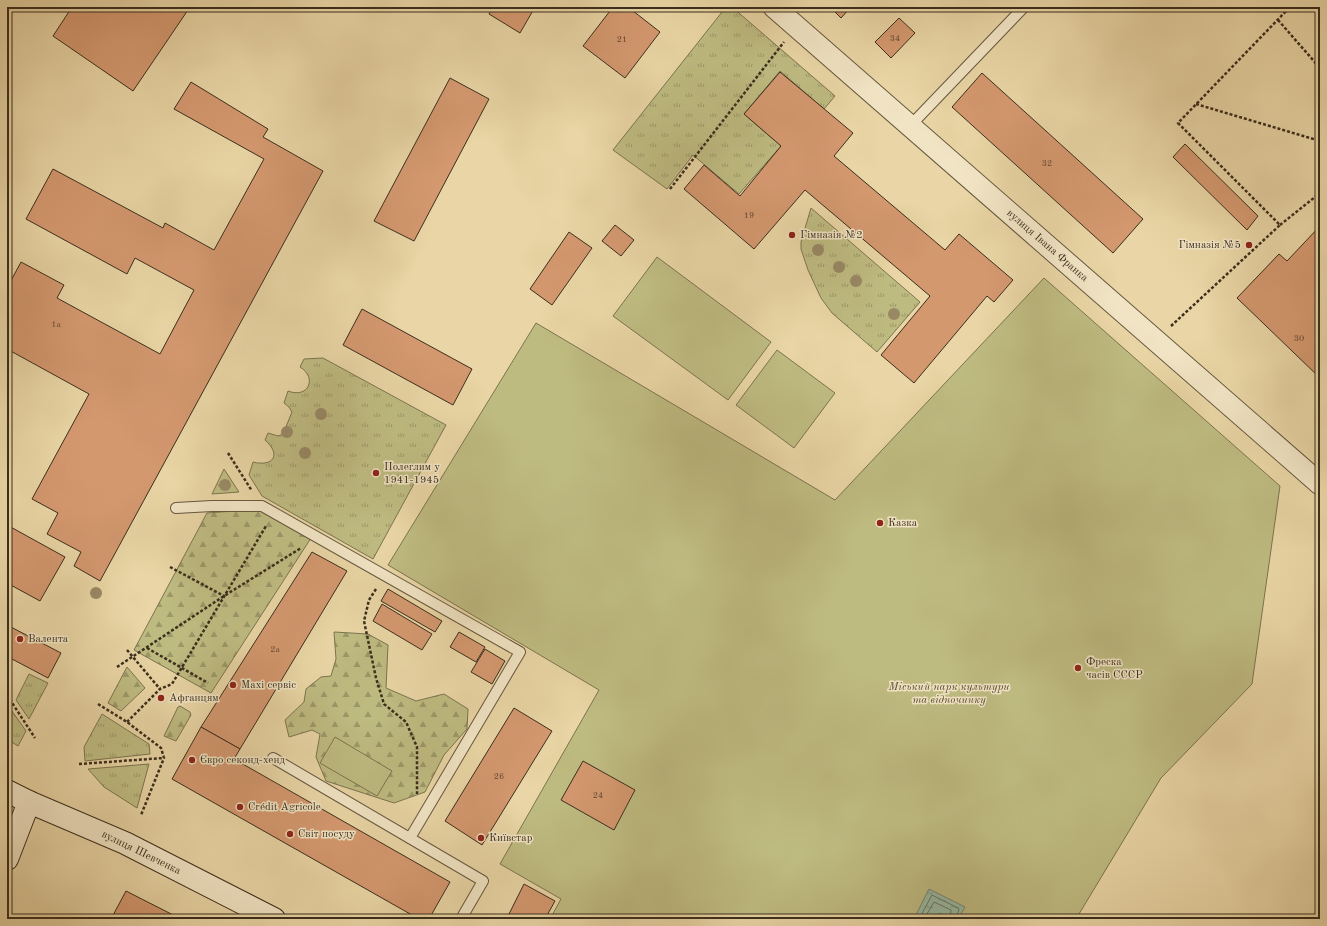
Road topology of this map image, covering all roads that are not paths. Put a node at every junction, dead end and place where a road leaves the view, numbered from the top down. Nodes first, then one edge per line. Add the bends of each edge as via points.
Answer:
1 (774, 7) edge
2 (1024, 7) edge
3 (910, 126) junction
4 (1320, 484) edge
5 (176, 508) dead end
6 (273, 758) dead end
7 (7, 791) edge
8 (29, 802) junction
9 (410, 838) junction
10 (7, 859) edge
11 (274, 919) edge
12 (460, 919) edge

1 - 3 street, вулиця Івана Франка
2 - 3 lane
3 - 4 street, вулиця Івана Франка
5 - 9 lane via 262,506 520,652
6 - 9 lane
7 - 8 street, вулиця Шевченка
8 - 10 street
8 - 11 street, вулиця Шевченка via 125,844
9 - 12 lane via 483,880

